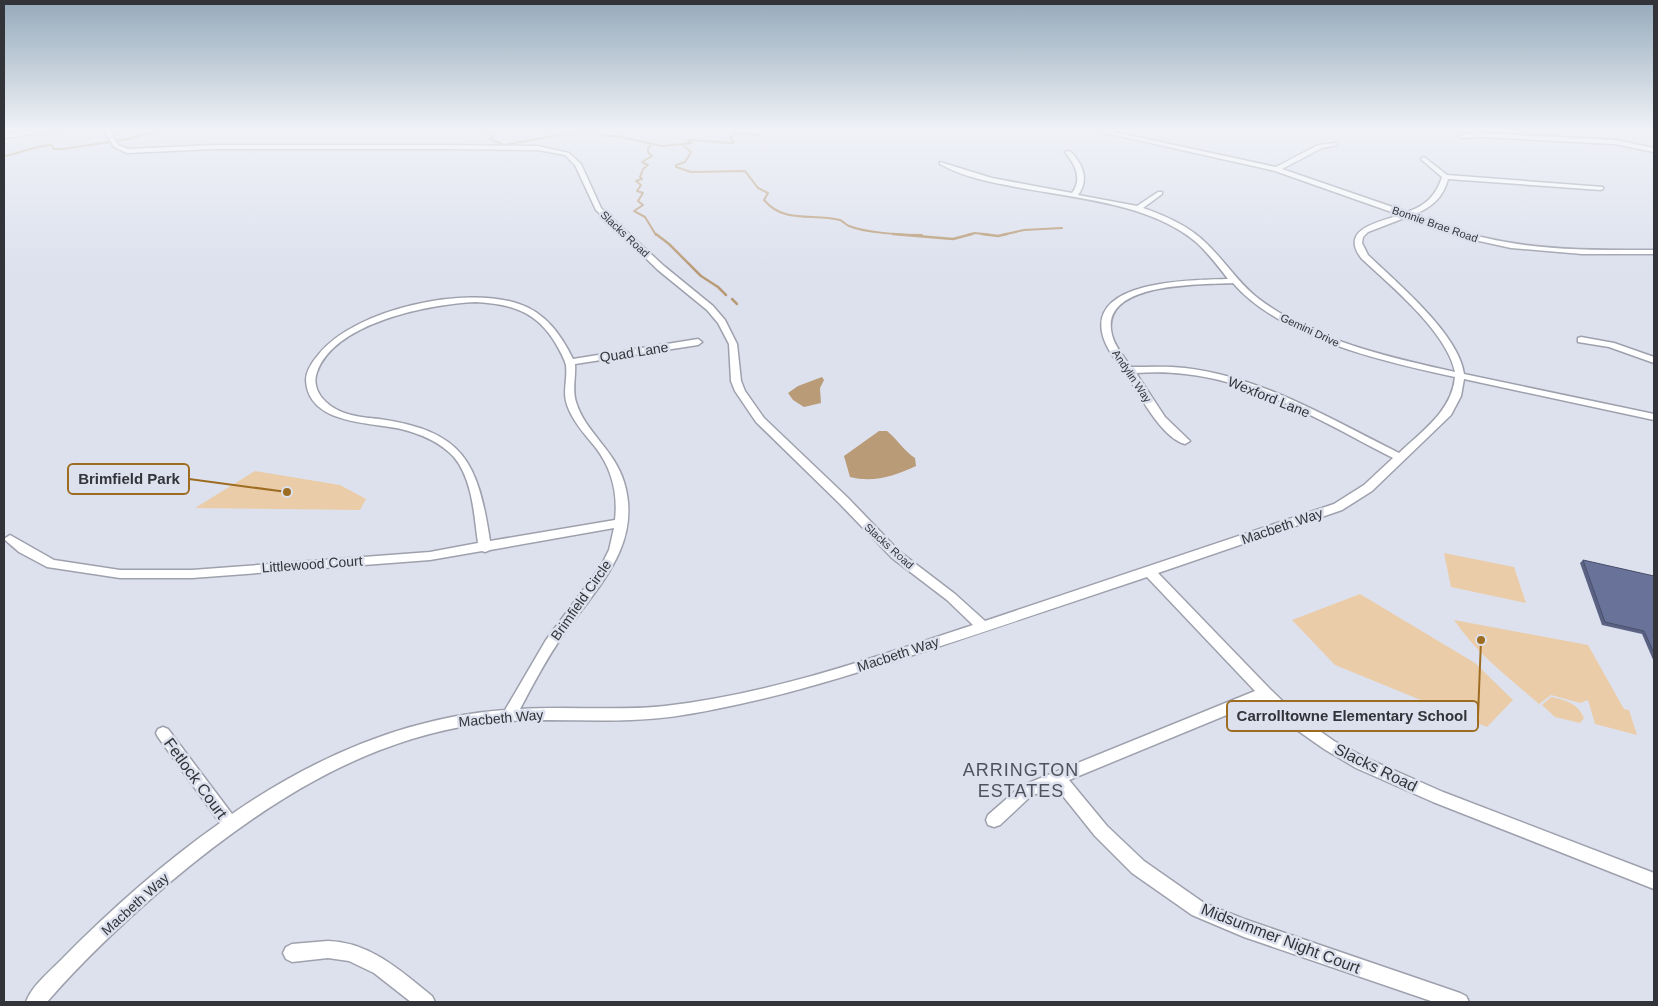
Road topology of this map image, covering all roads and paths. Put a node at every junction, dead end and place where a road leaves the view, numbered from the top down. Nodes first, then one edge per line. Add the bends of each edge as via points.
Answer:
1 (582, 176) edge
2 (977, 176) edge
3 (1081, 176) edge
4 (1297, 176) edge
5 (1445, 177) joint
6 (1602, 188) dead end
7 (1160, 194) dead end
8 (1074, 196) junction
9 (1138, 208) junction
10 (1405, 214) junction
11 (1654, 252) edge
12 (1234, 281) junction
13 (1581, 340) dead end
14 (698, 342) dead end
15 (1654, 360) edge
16 (570, 362) junction
17 (1129, 370) junction
18 (1459, 375) junction
19 (1654, 417) edge
20 (1185, 441) dead end
21 (1401, 458) junction
22 (620, 523) junction
23 (10, 538) dead end
24 (485, 548) junction
25 (1150, 572) junction
26 (983, 627) junction
27 (1265, 693) junction
28 (509, 716) junction
29 (163, 733) dead end
30 (1058, 778) junction
31 (994, 820) dead end
32 (230, 824) junction
33 (1654, 881) edge
34 (292, 954) dead end
35 (35, 1002) edge
36 (426, 1002) edge
37 (1460, 1002) edge

1 - 26 street, Slacks Road via 598,209 722,322 734,344 736,381 740,392 760,420 896,555 951,597
2 - 8 street, Gemini Drive
3 - 8 street
4 - 10 street, Bonnie Brae Road
5 - 6 street
5 - 10 street, Macbeth Way via 1444,187 1434,200
7 - 9 street
8 - 9 street, Gemini Drive
9 - 12 street, Gemini Drive via 1179,226 1198,240
10 - 11 street, Bonnie Brae Road via 1464,235 1527,248
10 - 18 street, Macbeth Way via 1365,230 1358,237 1358,247 1448,345 1458,365
12 - 17 street, Andylin Way via 1144,289 1116,304 1108,314 1106,327 1109,340
12 - 18 street, Gemini Drive via 1285,320 1339,344
13 - 15 street via 1611,345
14 - 16 street, Quad Lane
16 - 22 street, Brimfield Circle via 571,402 605,452 619,480 623,498
16 - 24 street via 549,327 534,314 498,301 465,300 416,306 363,324 330,346 318,359 310,382 312,391 334,413 356,420 419,430 454,450 470,475 480,511
17 - 20 street, Andylin Way via 1170,430
17 - 21 street, Wexford Lane via 1192,372 1238,383 1295,406
18 - 19 street, Gemini Drive
18 - 21 street, Macbeth Way via 1458,393 1447,413
21 - 25 street, Macbeth Way via 1368,488 1338,508
22 - 24 street, Littlewood Court
22 - 28 street, Brimfield Circle via 614,550 604,570 566,620
23 - 24 street, Littlewood Court via 51,564 153,575 430,556
25 - 26 street, Macbeth Way
25 - 27 street, Slacks Road
26 - 28 street, Macbeth Way via 819,678 733,700 632,714
27 - 30 street
27 - 33 street, Slacks Road via 1292,719 1361,763
28 - 32 street, Macbeth Way via 463,720 378,741 330,762 268,797
29 - 32 street, Fetlock Court
30 - 31 street via 1026,791
30 - 37 street, Midsummer Night Court via 1100,831 1138,867 1198,908 1244,928
32 - 35 street, Macbeth Way via 117,918
34 - 36 street via 320,950 348,952 373,963

